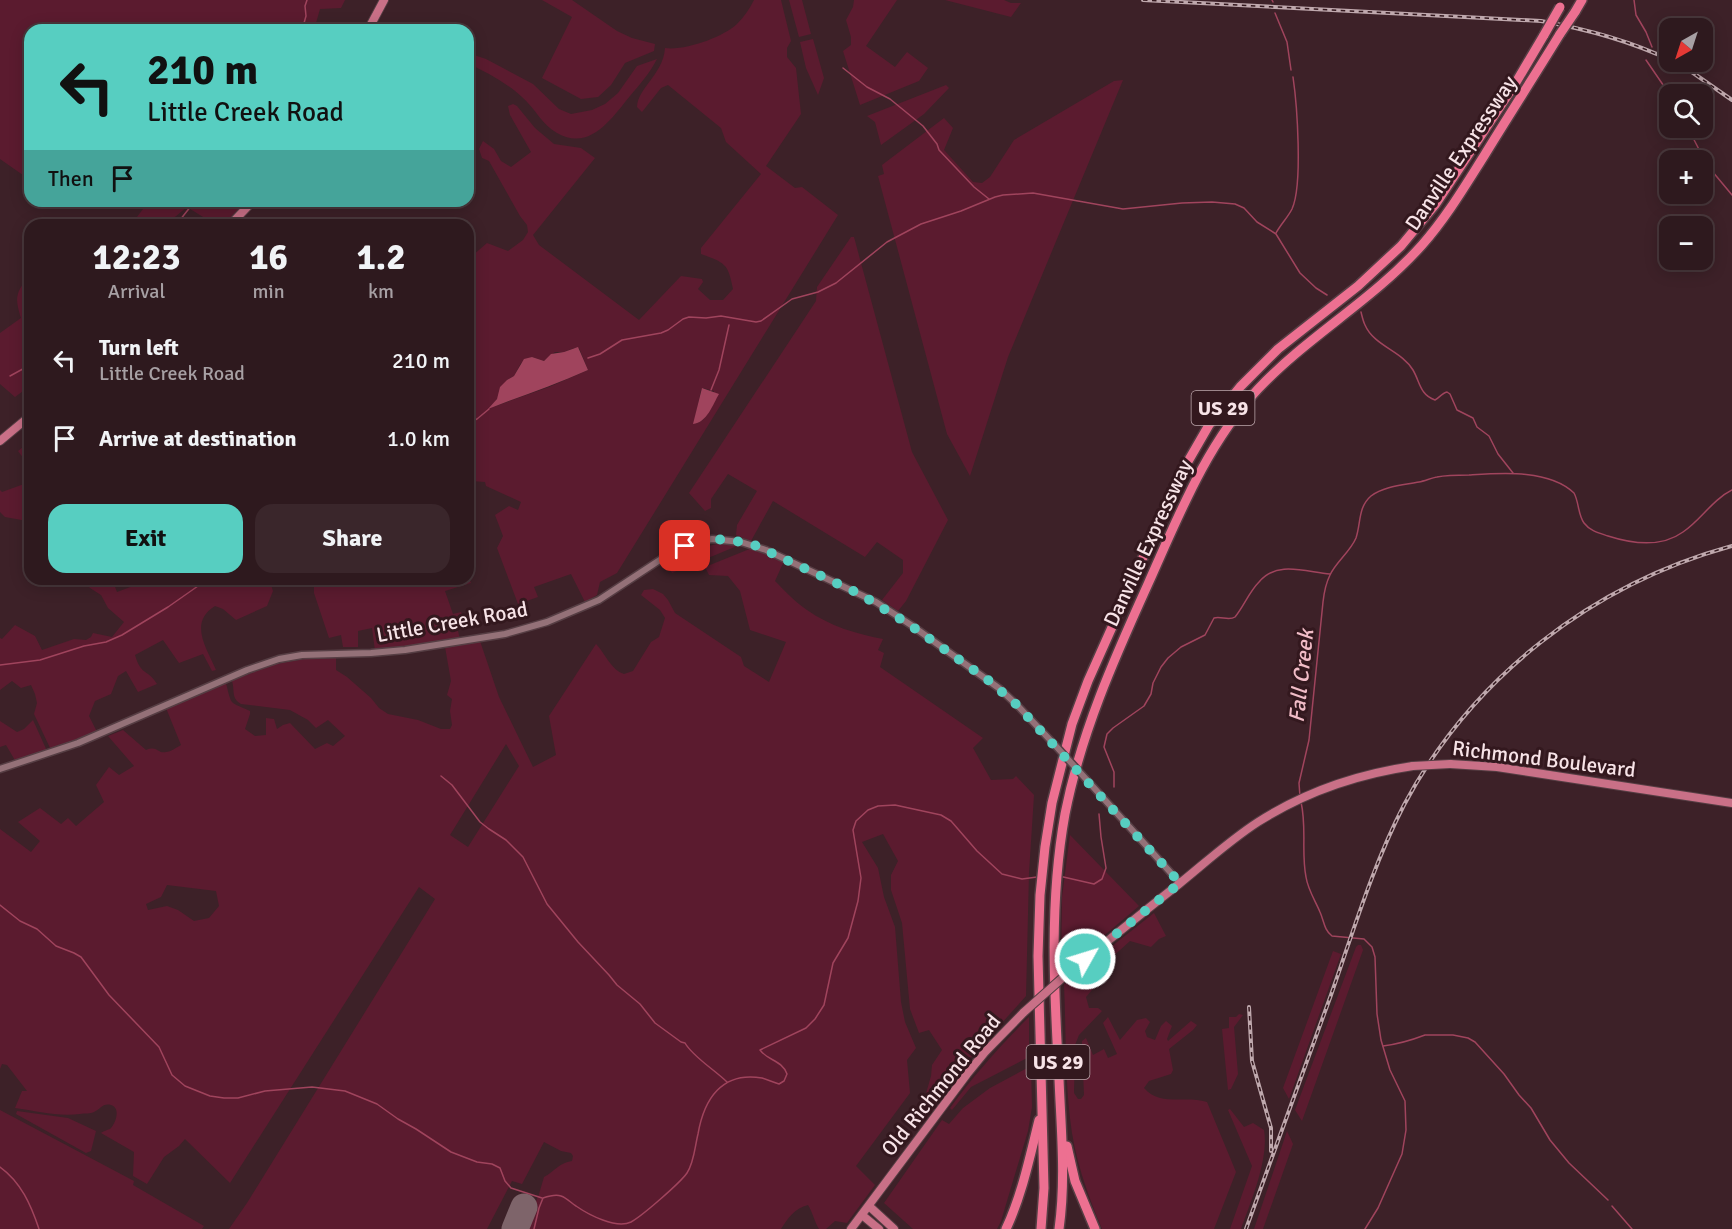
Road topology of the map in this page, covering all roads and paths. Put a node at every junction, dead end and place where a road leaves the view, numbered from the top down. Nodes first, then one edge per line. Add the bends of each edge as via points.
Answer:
1 (384, 0) edge
2 (1582, 0) edge
3 (1563, 3) edge
4 (371, 24) edge
5 (247, 207) edge
6 (236, 219) edge
7 (24, 421) edge
8 (0, 441) edge
9 (0, 769) edge
10 (1732, 803) edge
11 (1180, 883) junction
12 (1042, 1103) junction
13 (1060, 1108) junction
14 (868, 1206) junction
15 (862, 1215) junction
16 (851, 1229) edge
17 (879, 1229) edge
18 (894, 1229) edge
19 (1006, 1229) edge
20 (1041, 1229) edge
21 (1059, 1229) edge
22 (1095, 1229) edge

1 - 4 main road
2 - 13 highway, Danville Expressway / US 29, bridge via 1454,203 1426,240 1388,279 1272,375 1243,407 1187,495 1092,716 1069,798 1055,895 1053,956
3 - 12 highway, Danville Expressway / US 29, bridge via 1435,206 1401,246 1358,286 1278,349 1240,387 1209,425 1169,497 1088,681 1072,724 1052,803 1040,895
5 - 6 main road
7 - 8 main road
9 - 11 street, Little Creek Road, bridge via 78,743 279,659 405,650 496,636 547,622 599,600 675,550 712,539 766,550 850,589 920,631 1000,689
10 - 11 main road, Richmond Boulevard, bridge via 1497,767 1413,766 1328,786 1277,810
11 - 14 main road, Old Richmond Road, bridge via 1024,1012 967,1074
12 - 19 highway via 1026,1170
12 - 20 highway, Danville Expressway / US 29
13 - 21 highway, Danville Expressway / US 29 via 1063,1178
13 - 22 highway via 1075,1181
14 - 15 main road, Old Richmond Road
14 - 18 main road
15 - 16 main road, Old Richmond Road
15 - 17 main road

